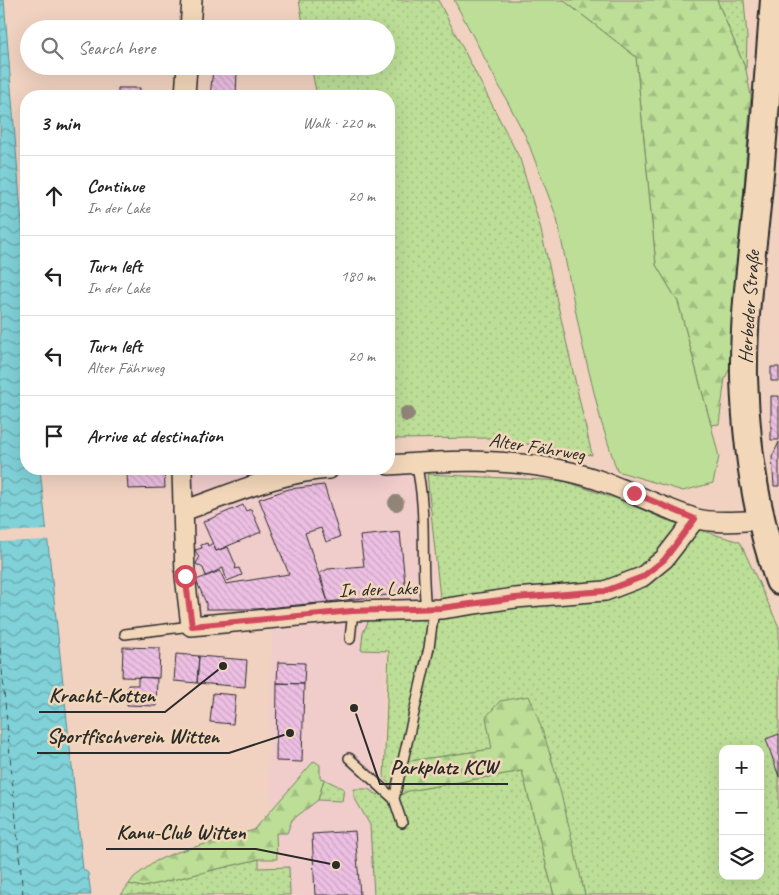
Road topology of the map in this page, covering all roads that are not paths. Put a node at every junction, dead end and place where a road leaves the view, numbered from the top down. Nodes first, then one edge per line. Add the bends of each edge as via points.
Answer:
1 (192, 0) edge
2 (764, 0) edge
3 (774, 0) edge
4 (191, 20) edge
5 (772, 31) junction
6 (186, 75) edge
7 (185, 90) edge
8 (416, 463) junction
9 (395, 464) edge
10 (182, 475) edge
11 (294, 475) edge
12 (183, 511) junction
13 (695, 519) junction
14 (762, 520) junction
15 (779, 581) edge
16 (433, 609) junction
17 (352, 611) junction
18 (192, 626) junction
19 (126, 634) dead end
20 (350, 639) dead end
21 (349, 758) dead end
22 (394, 799) junction
23 (402, 823) dead end

1 - 4 street
2 - 5 main road, Herbeder Straße
3 - 5 main road, Herbeder Straße
5 - 14 main road, Herbeder Straße via 744,376 748,431
6 - 7 street
8 - 9 street, Alter Fährweg
8 - 13 street, Alter Fährweg via 455,460 511,462 567,471 634,493
8 - 16 lane via 424,512 423,591
10 - 12 street
11 - 12 street
12 - 18 street via 185,576
13 - 14 street, Alter Fährweg
13 - 16 street, In der Lake via 664,560 642,577 605,591
14 - 15 main road, Herbeder Straße
16 - 17 street, In der Lake
16 - 22 lane via 429,648
17 - 18 street, In der Lake
17 - 20 lane
18 - 19 lane
21 - 22 lane
22 - 23 lane

